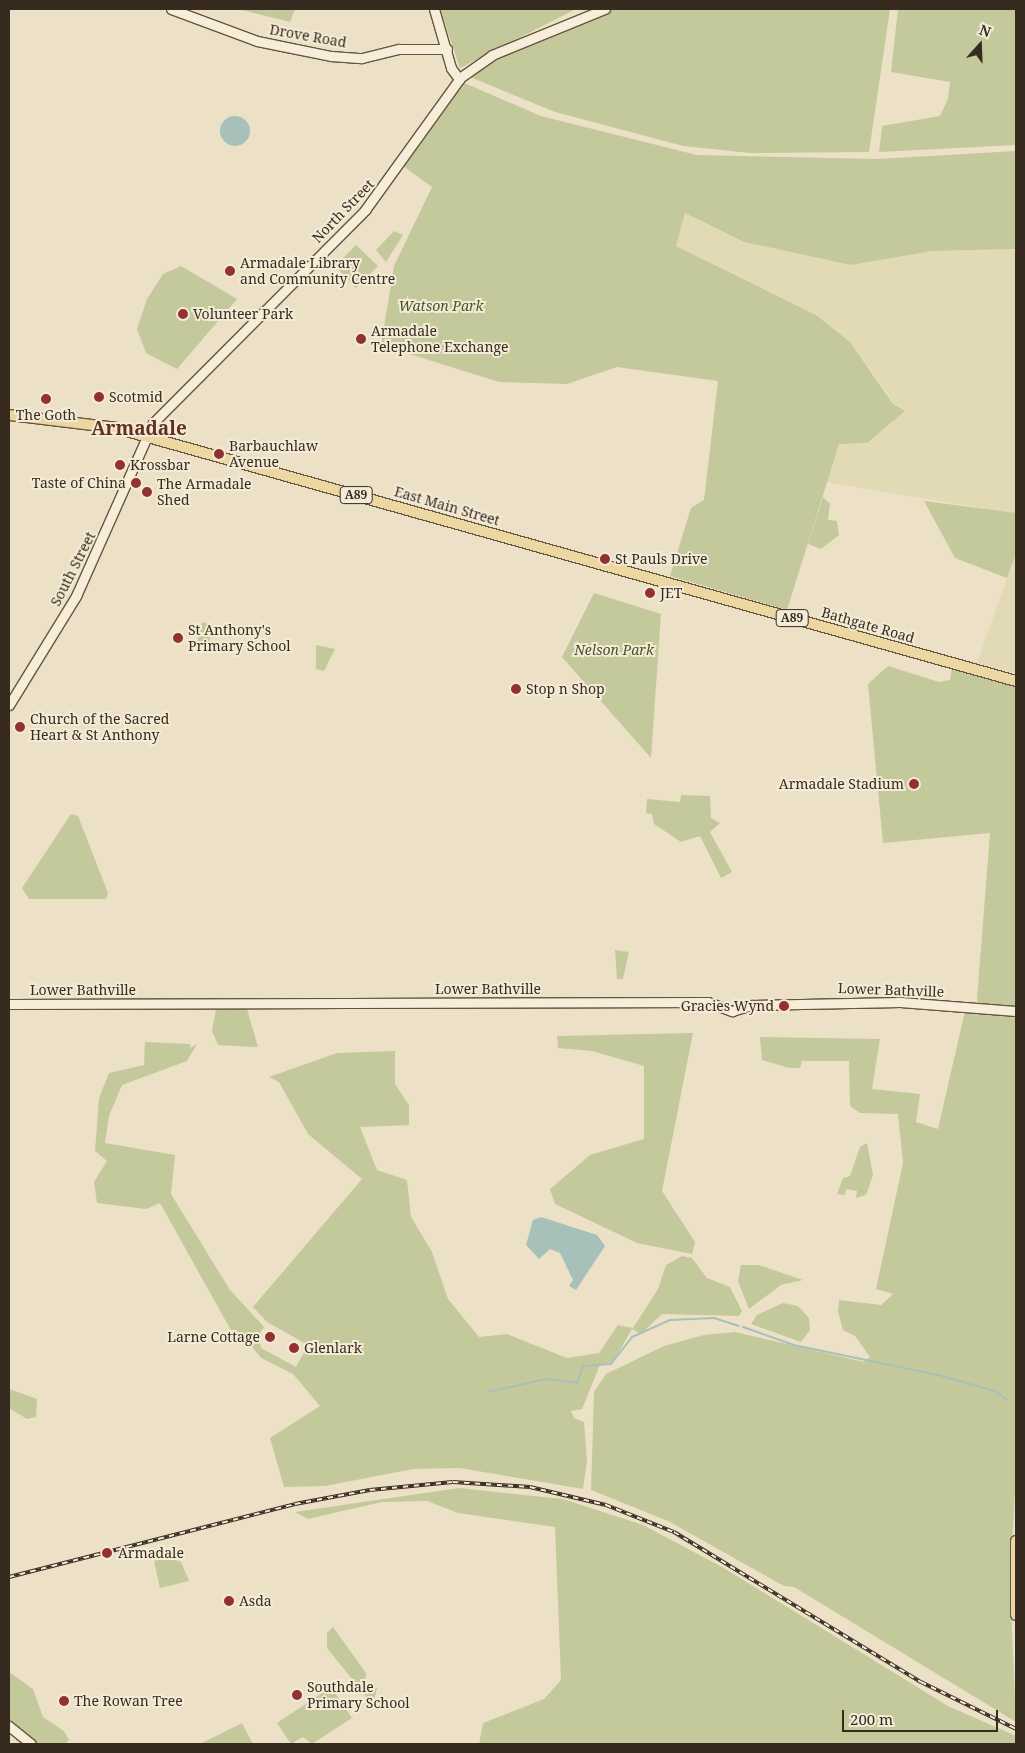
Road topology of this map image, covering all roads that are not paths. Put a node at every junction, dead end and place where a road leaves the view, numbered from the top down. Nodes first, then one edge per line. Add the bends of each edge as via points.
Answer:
1 (170, 9) edge
2 (434, 9) edge
3 (605, 9) edge
4 (447, 49) junction
5 (460, 78) junction
6 (9, 414) edge
7 (145, 437) junction
8 (567, 555) joint
9 (1016, 681) edge
10 (9, 705) edge
11 (9, 1004) edge
12 (1016, 1011) edge
13 (1016, 1541) edge
14 (1016, 1615) edge
15 (9, 1726) edge
16 (30, 1744) edge

1 - 4 main road, Drove Road via 257,42 331,56 362,58 400,49
2 - 4 main road
3 - 5 main road, North Street via 492,55
4 - 5 main road via 451,68
5 - 7 main road, North Street via 365,210 180,394
6 - 7 main road, A89 via 116,428
7 - 8 main road, East Main Street / A89
7 - 10 main road, South Street via 76,596
8 - 9 main road, Bathgate Road / A89
11 - 12 main road, Lower Bathville via 708,1002 732,1012 752,1005 900,1002
13 - 14 main road
15 - 16 main road

